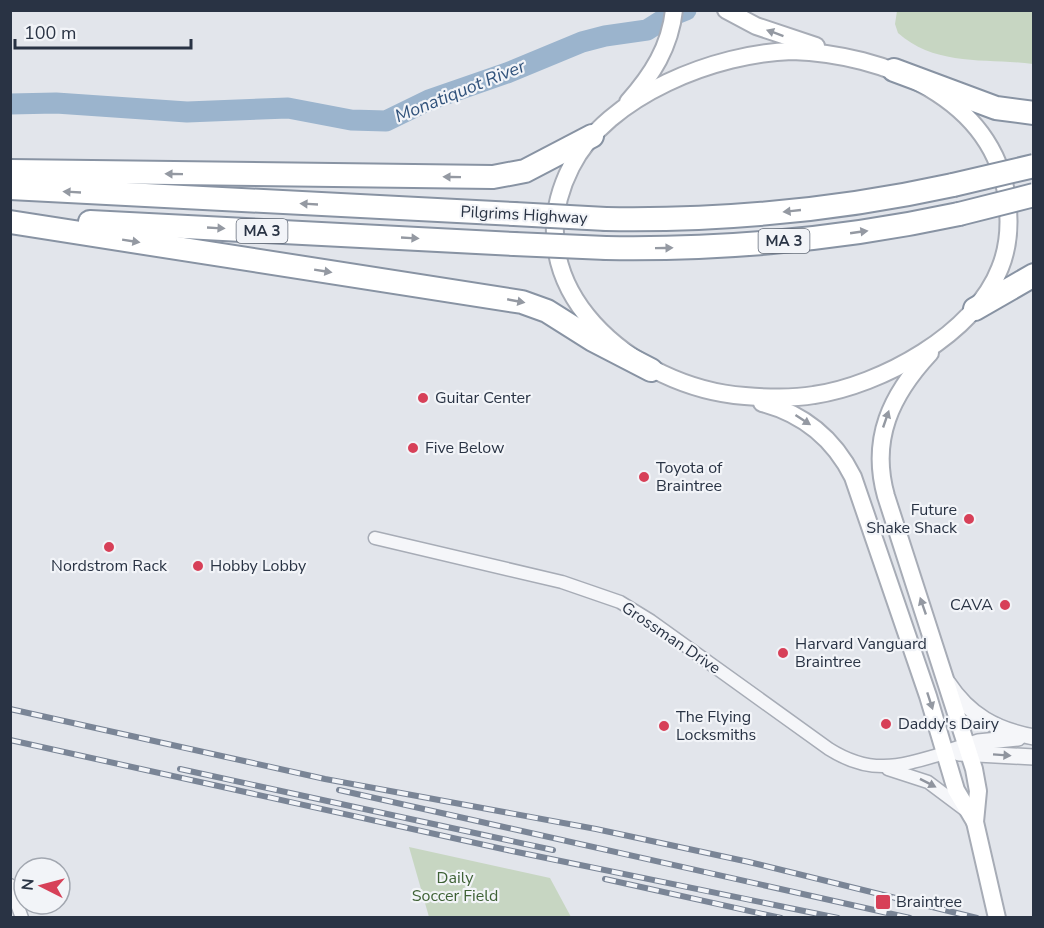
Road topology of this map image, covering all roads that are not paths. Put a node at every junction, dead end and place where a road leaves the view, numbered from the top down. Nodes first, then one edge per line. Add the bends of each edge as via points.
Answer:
1 (675, 10) edge
2 (732, 14) edge
3 (851, 56) junction
4 (894, 70) junction
5 (1034, 113) edge
6 (600, 129) junction
7 (1034, 166) edge
8 (10, 171) edge
9 (10, 188) edge
10 (1034, 195) edge
11 (10, 218) edge
12 (10, 222) edge
13 (1034, 275) edge
14 (975, 309) junction
15 (952, 331) junction
16 (651, 370) junction
17 (729, 395) junction
18 (375, 538) dead end
19 (948, 682) junction
20 (1034, 738) edge
21 (969, 749) junction
22 (945, 753) junction
23 (1034, 757) edge
24 (881, 767) junction
25 (972, 818) junction
26 (10, 885) edge
27 (22, 918) edge
28 (997, 918) edge

1 - 6 main road via 660,58 644,82
3 -> 2 main road via 804,43
3 - 4 main road
3 - 6 main road via 778,52 729,60 669,83
4 - 5 highway via 996,108
4 - 14 main road via 922,84 958,111 978,130 998,164 1008,204 1007,246 999,272
6 -> 8 highway via 525,171 493,177
6 - 16 main road via 572,165 560,197 556,228 559,259 573,295 591,323 616,348
7 -> 9 highway, Pilgrims Highway / MA 3, bridge via 871,201 702,218 606,219
11 -> 10 highway, Pilgrims Highway / MA 3, bridge via 514,244 682,248 876,230
12 -> 16 highway via 522,302 547,311
13 - 14 highway
14 - 15 main road
15 - 17 main road via 900,365 838,390 788,398
19 -> 15 main road via 886,496 879,453 883,425 895,398
16 - 17 main road via 692,387
17 -> 22 main road via 765,403 799,417 843,459 861,496
18 - 24 street, Grossman Drive via 562,582 620,602 829,750 850,761
19 - 20 street via 965,705 985,722
19 - 21 main road
20 - 21 street via 997,739
21 - 22 street
21 -> 23 street
21 - 25 main road via 978,791
22 - 24 street, Grossman Drive
22 - 25 main road via 956,790
24 -> 25 street via 928,782
25 - 28 main road
26 - 27 street

